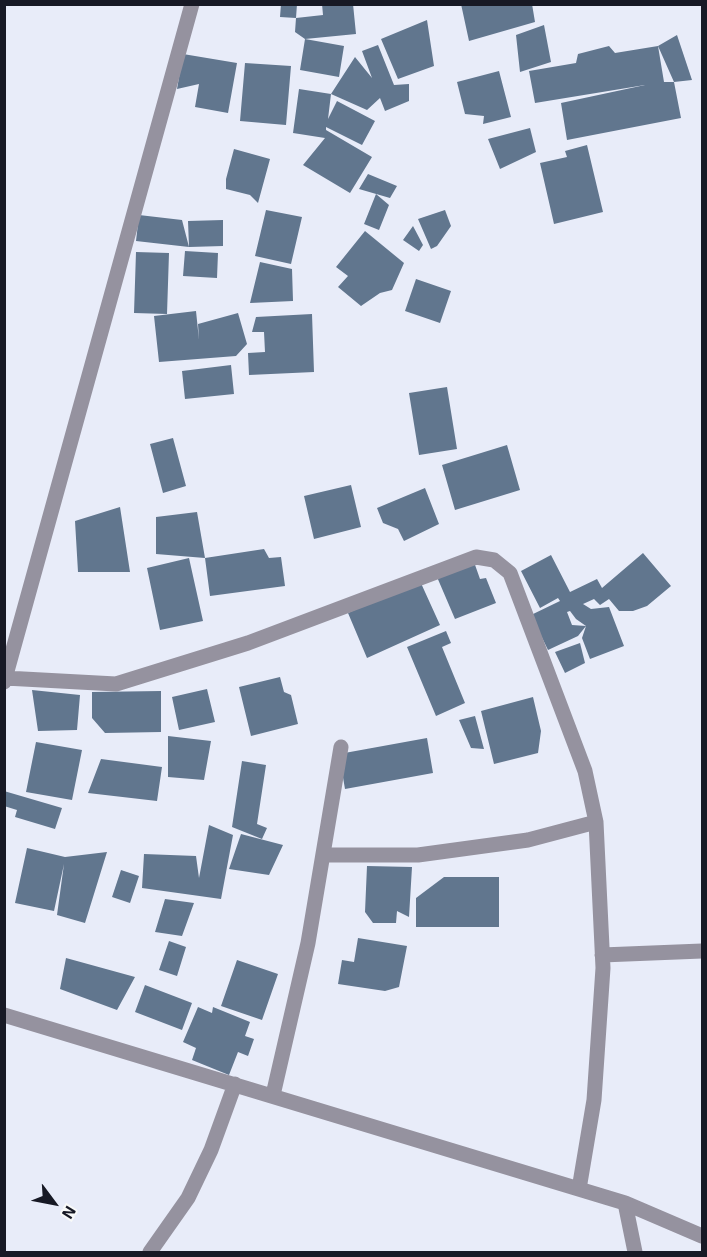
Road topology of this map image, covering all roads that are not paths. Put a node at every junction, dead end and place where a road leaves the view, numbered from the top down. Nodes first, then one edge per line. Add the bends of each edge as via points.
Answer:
1 (192, 4) edge
2 (5, 680) edge
3 (341, 747) dead end
4 (597, 822) junction
5 (323, 855) junction
6 (702, 951) edge
7 (602, 955) junction
8 (4, 1015) edge
9 (235, 1084) junction
10 (273, 1095) junction
11 (579, 1189) junction
12 (625, 1203) junction
13 (702, 1236) edge
14 (150, 1252) edge
15 (635, 1252) edge

1 - 2 street
2 - 4 street via 116,684 248,643 476,556 494,560 510,573 585,771
3 - 5 street
4 - 5 street via 528,840 418,855
4 - 7 street
5 - 10 street via 308,943
6 - 7 street
7 - 11 street via 594,1100
8 - 9 street
9 - 10 street
9 - 14 street via 188,1198
10 - 11 street
11 - 12 street
12 - 13 street
12 - 15 street

